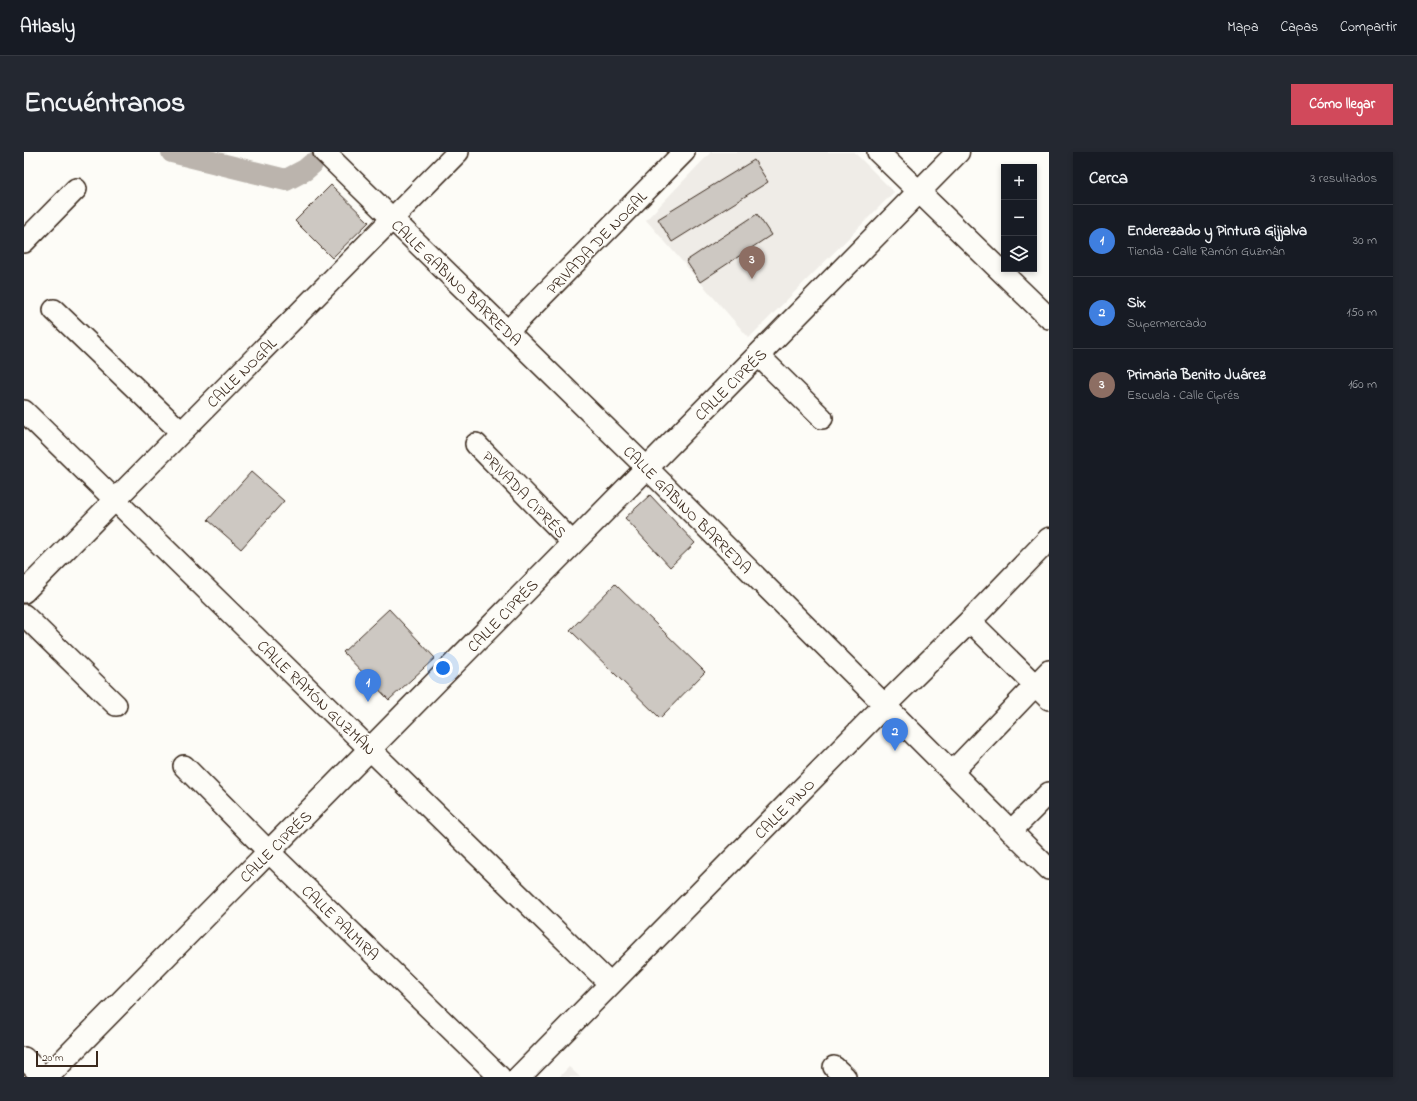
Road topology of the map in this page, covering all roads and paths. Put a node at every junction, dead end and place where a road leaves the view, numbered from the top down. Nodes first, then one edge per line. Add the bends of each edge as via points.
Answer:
1 (324, 152) edge
2 (458, 152) edge
3 (684, 152) edge
4 (878, 152) edge
5 (958, 152) edge
6 (76, 189) dead end
7 (919, 192) junction
8 (392, 218) junction
9 (24, 242) edge
10 (54, 310) dead end
11 (1049, 318) edge
12 (508, 331) junction
13 (758, 355) junction
14 (24, 411) edge
15 (822, 418) dead end
16 (181, 432) junction
17 (476, 444) dead end
18 (647, 468) junction
19 (115, 500) junction
20 (1049, 539) edge
21 (573, 543) junction
22 (24, 592) edge
23 (24, 615) edge
24 (970, 622) junction
25 (1044, 685) edge
26 (885, 705) junction
27 (116, 706) dead end
28 (370, 750) junction
29 (184, 766) dead end
30 (952, 772) junction
31 (1049, 793) edge
32 (1011, 831) junction
33 (269, 852) junction
34 (1049, 869) edge
35 (610, 984) junction
36 (24, 1058) edge
37 (43, 1077) edge
38 (47, 1077) edge
39 (500, 1077) edge
40 (519, 1077) edge

1 - 8 street, CALLE GABINO BARREDA
2 - 8 street, CALLE NOGAL
3 - 12 street, PRIVADA DE NOGAL
4 - 7 street
5 - 7 street, CALLE CIPRÉS
6 - 9 street
7 - 11 street
7 - 13 street, CALLE CIPRÉS
8 - 12 street, CALLE GABINO BARREDA
8 - 16 street, CALLE NOGAL
10 - 16 street
12 - 18 street, CALLE GABINO BARREDA
13 - 15 street
13 - 18 street, CALLE CIPRÉS
14 - 19 street, CALLE RAMÓN GUZMÁN
16 - 19 street, CALLE NOGAL
17 - 21 street, PRIVADA CIPRÉS
18 - 21 street, CALLE CIPRÉS
18 - 26 street, CALLE GABINO BARREDA
19 - 22 street, CALLE NOGAL
19 - 28 street, CALLE RAMÓN GUZMÁN
20 - 24 street, CALLE PINO
21 - 28 street, CALLE CIPRÉS
23 - 27 street
24 - 25 street
24 - 26 street, CALLE PINO
25 - 30 street
26 - 30 street, CALLE GABINO BARREDA
26 - 35 street, CALLE PINO
28 - 33 street, CALLE CIPRÉS
28 - 35 street, CALLE RAMÓN GUZMÁN
29 - 33 street, CALLE PALMIRA
30 - 32 street, CALLE GABINO BARREDA
31 - 32 street
32 - 34 street, CALLE GABINO BARREDA
33 - 38 street, CALLE CIPRÉS
33 - 39 street, CALLE PALMIRA
35 - 40 street, CALLE PINO
36 - 37 street

